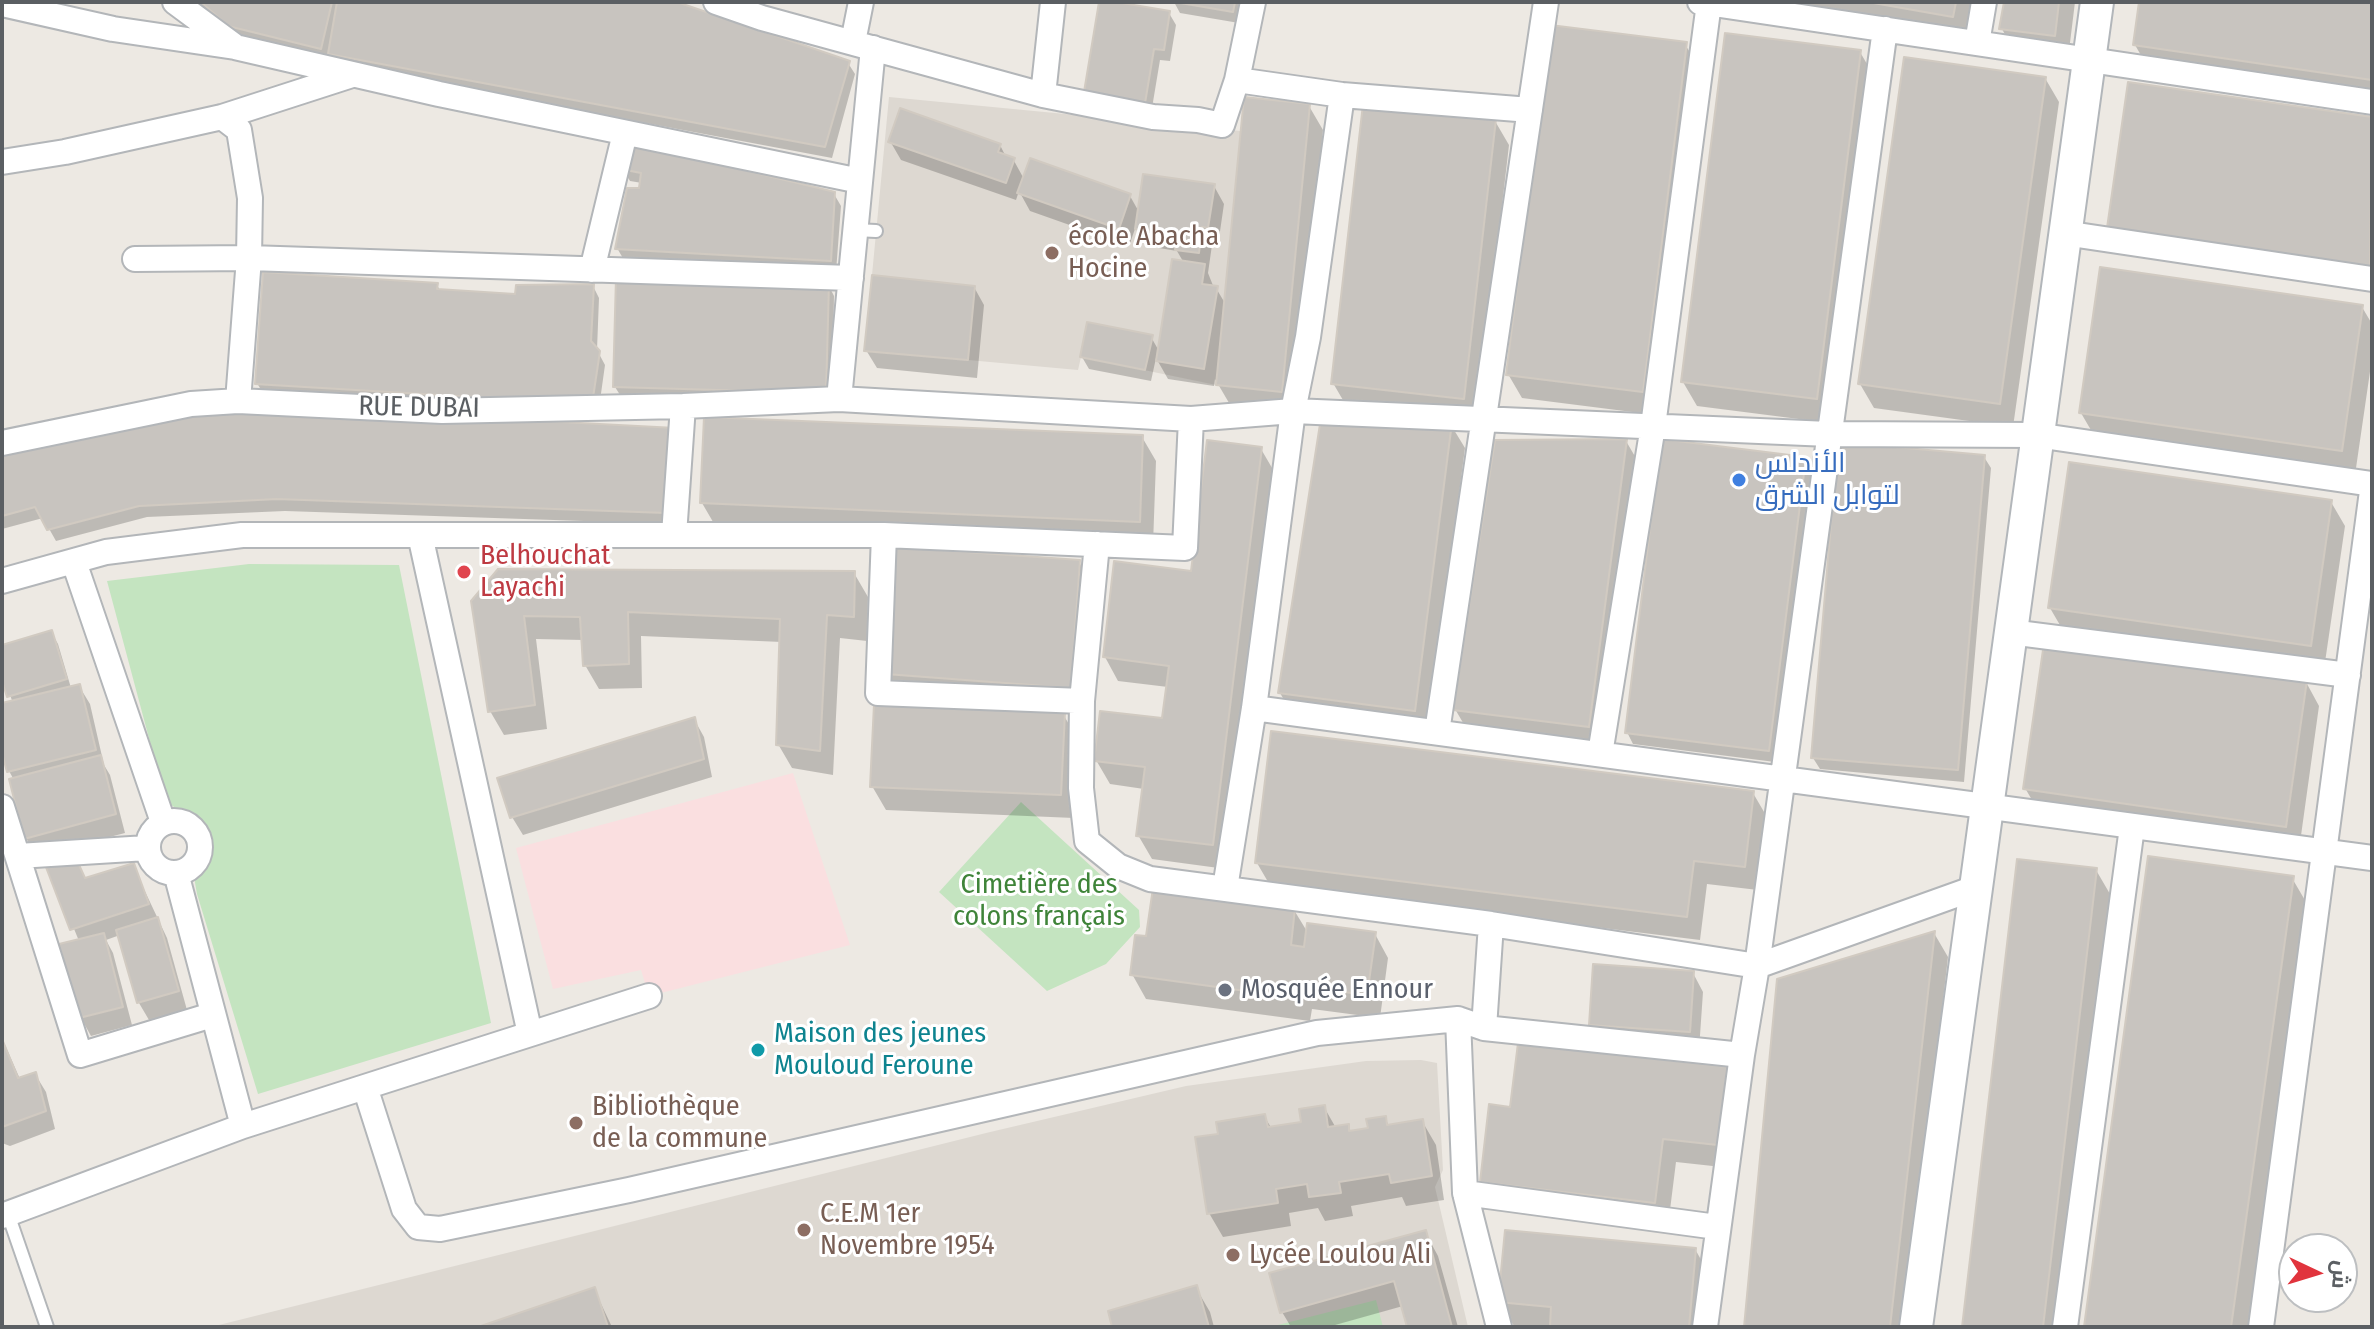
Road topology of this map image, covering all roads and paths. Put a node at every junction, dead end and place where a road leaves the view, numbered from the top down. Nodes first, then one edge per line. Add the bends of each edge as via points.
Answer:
1 (175, 2) edge
2 (716, 2) edge
3 (861, 2) edge
4 (1053, 2) edge
5 (1253, 2) edge
6 (1546, 2) edge
7 (1984, 2) edge
8 (2097, 2) edge
9 (1705, 3) edge
10 (2, 4) edge
11 (764, 10) edge
12 (1885, 29) junction
13 (1977, 43) junction
14 (863, 45) junction
15 (235, 47) junction
16 (2087, 59) junction
17 (353, 74) junction
18 (1237, 80) junction
19 (1043, 95) junction
20 (1342, 95) junction
21 (2372, 102) edge
22 (1530, 110) junction
23 (222, 117) junction
24 (625, 133) junction
25 (2, 162) edge
26 (860, 181) junction
27 (2064, 233) junction
28 (249, 258) junction
29 (135, 259) dead end
30 (592, 270) junction
31 (851, 278) junction
32 (2372, 279) edge
33 (839, 399) junction
34 (238, 401) junction
35 (683, 406) junction
36 (1293, 411) junction
37 (1191, 419) junction
38 (1483, 420) junction
39 (1653, 426) junction
40 (1829, 434) junction
41 (2036, 435) junction
42 (2, 443) edge
43 (2372, 484) edge
44 (2372, 491) edge
45 (420, 535) junction
46 (674, 535) junction
47 (884, 535) junction
48 (1097, 544) junction
49 (74, 562) junction
50 (2, 581) edge
51 (2010, 632) junction
52 (2348, 675) junction
53 (1082, 701) junction
54 (1254, 708) junction
55 (1437, 732) junction
56 (1600, 754) junction
57 (1782, 778) junction
58 (1986, 806) junction
59 (2, 807) edge
60 (163, 822) junction
61 (2132, 827) junction
62 (147, 848) junction
63 (2324, 852) junction
64 (18, 856) junction
65 (2372, 858) edge
66 (176, 873) junction
67 (1225, 888) junction
68 (1975, 888) junction
69 (1491, 924) junction
70 (1757, 966) junction
71 (649, 996) dead end
72 (212, 1015) junction
73 (1458, 1019) junction
74 (1484, 1028) junction
75 (530, 1034) junction
76 (1742, 1055) junction
77 (365, 1087) junction
78 (243, 1126) junction
79 (1465, 1193) junction
80 (5, 1215) edge
81 (1717, 1227) junction
82 (47, 1327) edge
83 (1499, 1327) edge
84 (1705, 1327) edge
85 (1916, 1327) edge
86 (2065, 1327) edge
87 (2261, 1327) edge

1 - 15 street
2 - 11 street
3 - 14 street
4 - 19 street
5 - 18 street
6 - 22 street
7 - 13 street
8 - 16 street
9 - 12 street
9 - 39 street
10 - 15 street via 113,29
11 - 14 street
12 - 13 street
12 - 40 street
13 - 16 street
14 - 19 street
14 - 26 street
15 - 17 street
16 - 21 street
16 - 27 street
17 - 23 street
17 - 24 street
18 - 19 street via 1222,125
18 - 20 street
20 - 22 street
20 - 36 street
22 - 38 street
23 - 25 street
23 - 28 street via 239,130 250,198
24 - 26 street
24 - 30 street
26 - 31 street via 866,230
27 - 32 street
27 - 41 street
28 - 29 street
28 - 30 street
28 - 34 street
30 - 31 street
31 - 33 street
33 - 35 street, RUE DUBAI
33 - 37 street, RUE DUBAI
34 - 35 street, RUE DUBAI via 442,411
34 - 42 street, RUE DUBAI via 191,404
35 - 46 street
36 - 37 street, RUE DUBAI
36 - 38 street, RUE DUBAI
36 - 54 street
37 - 48 street via 1185,548
38 - 39 street, RUE DUBAI
38 - 55 street
39 - 40 street, RUE DUBAI
39 - 56 street
40 - 41 street, RUE DUBAI
40 - 57 street
41 - 43 street, RUE DUBAI
41 - 51 street
44 - 52 street
45 - 46 street
45 - 49 street via 242,535 106,552
45 - 75 street
46 - 47 street
47 - 48 street
47 - 53 street via 878,693
48 - 53 street
49 - 50 street
49 - 60 street
51 - 52 street
51 - 58 street
52 - 63 street
53 - 67 street via 1081,788 1087,841 1118,866 1150,879
54 - 55 street
54 - 67 street
55 - 56 street
56 - 57 street
57 - 58 street
57 - 70 street
58 - 61 street
58 - 68 street
59 - 64 street
60 - 62 street via 151,833
60 - 66 street via 181,821 196,831 200,849 193,865
61 - 63 street
61 - 86 street
62 - 64 street
62 - 66 street via 152,862
63 - 65 street
63 - 87 street
64 - 72 street via 80,1055
66 - 72 street
67 - 69 street
68 - 70 street
68 - 85 street
69 - 70 street
69 - 74 street
70 - 76 street
71 - 75 street
72 - 78 street
73 - 74 street
73 - 77 street via 1317,1033 440,1229 418,1227 404,1209
73 - 79 street
74 - 76 street
75 - 77 street
76 - 81 street
77 - 78 street
78 - 80 street
79 - 81 street
79 - 83 street
80 - 82 lane
81 - 84 street

